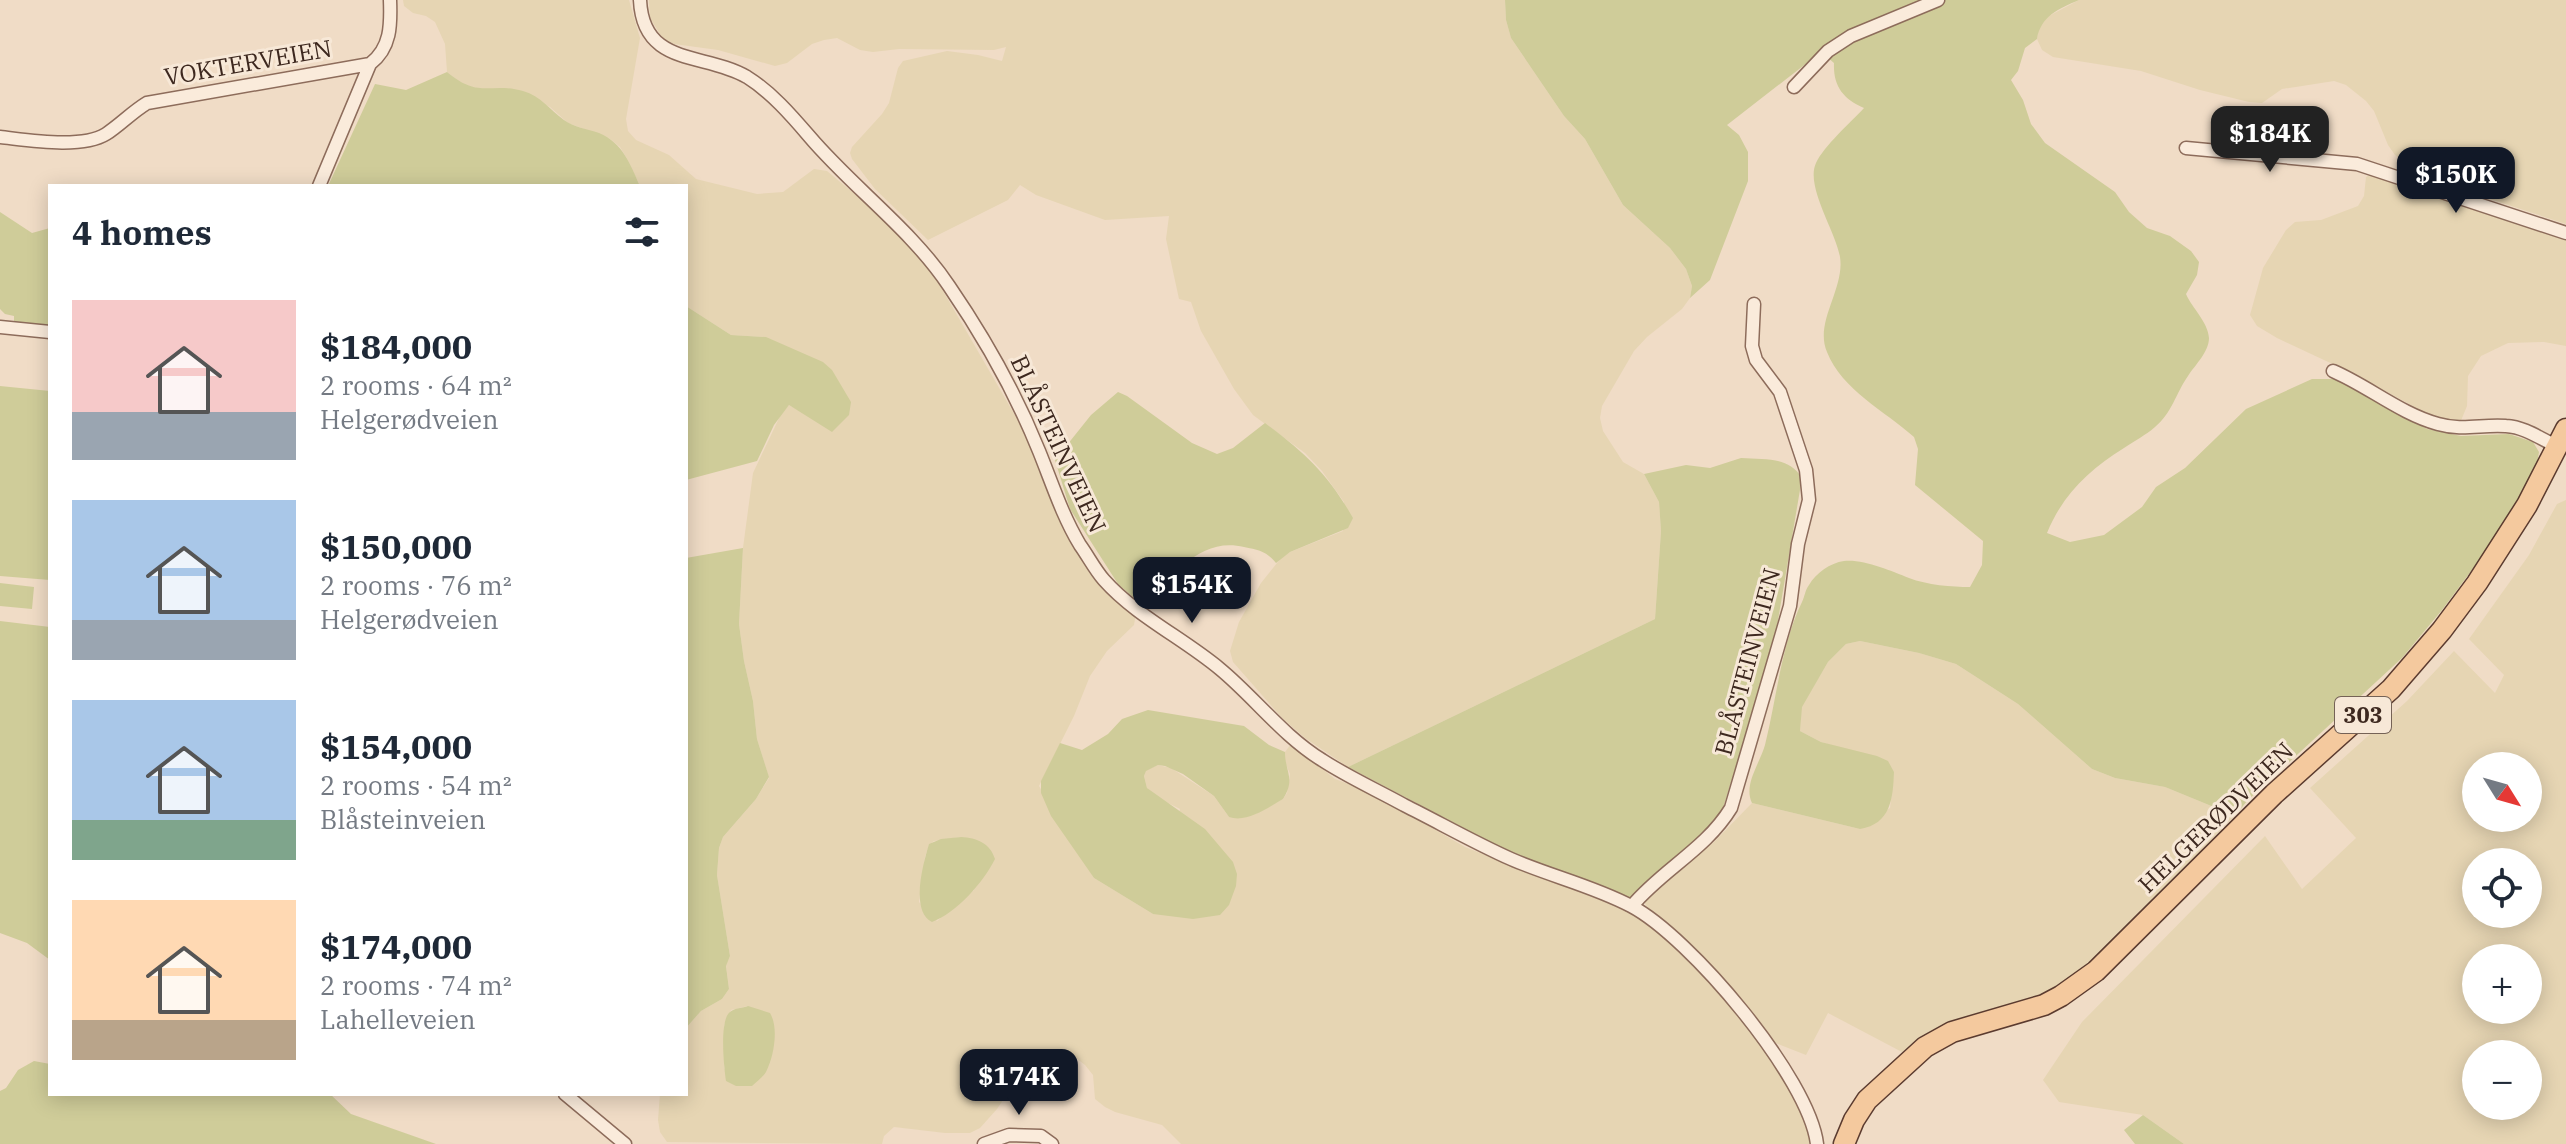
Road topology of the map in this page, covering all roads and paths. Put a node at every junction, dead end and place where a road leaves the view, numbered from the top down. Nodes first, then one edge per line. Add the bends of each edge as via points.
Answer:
1 (390, 0) edge
2 (640, 0) edge
3 (1938, 0) edge
4 (370, 64) junction
5 (1794, 87) dead end
6 (0, 137) edge
7 (2186, 148) dead end
8 (320, 184) edge
9 (2566, 233) edge
10 (1754, 304) dead end
11 (0, 327) edge
12 (48, 332) edge
13 (2333, 371) dead end
14 (2562, 438) edge
15 (1632, 906) junction
16 (567, 1096) edge
17 (625, 1144) edge
18 (984, 1144) edge
19 (1052, 1144) edge
20 (1817, 1144) edge
21 (1844, 1144) edge

1 - 4 street, VOKTERVEIEN via 387,43
2 - 15 street, BLÅSTEINVEIEN via 648,35 658,44 751,79 924,252 998,368 1078,542 1105,580 1134,607 1220,669 1318,758 1511,859
3 - 5 street via 1851,36 1828,51
4 - 6 street, VOKTERVEIEN via 147,103 96,139
4 - 8 street, VOKTERVEIEN
7 - 9 street via 2357,164
10 - 15 street, BLÅSTEINVEIEN via 1756,360 1780,392 1808,482 1790,606 1731,808 1705,841
11 - 12 street
13 - 14 street, HELGERØDVEIEN via 2437,424 2505,426
14 - 21 main road, HELGERØDVEIEN / 303 via 2477,583 2391,689 2274,794 2096,971 2044,1005 1952,1032 1925,1047 1867,1100
15 - 20 street, BLÅSTEINVEIEN via 1707,970 1777,1056 1811,1117
16 - 17 street
18 - 19 street via 1018,1135 1041,1136

